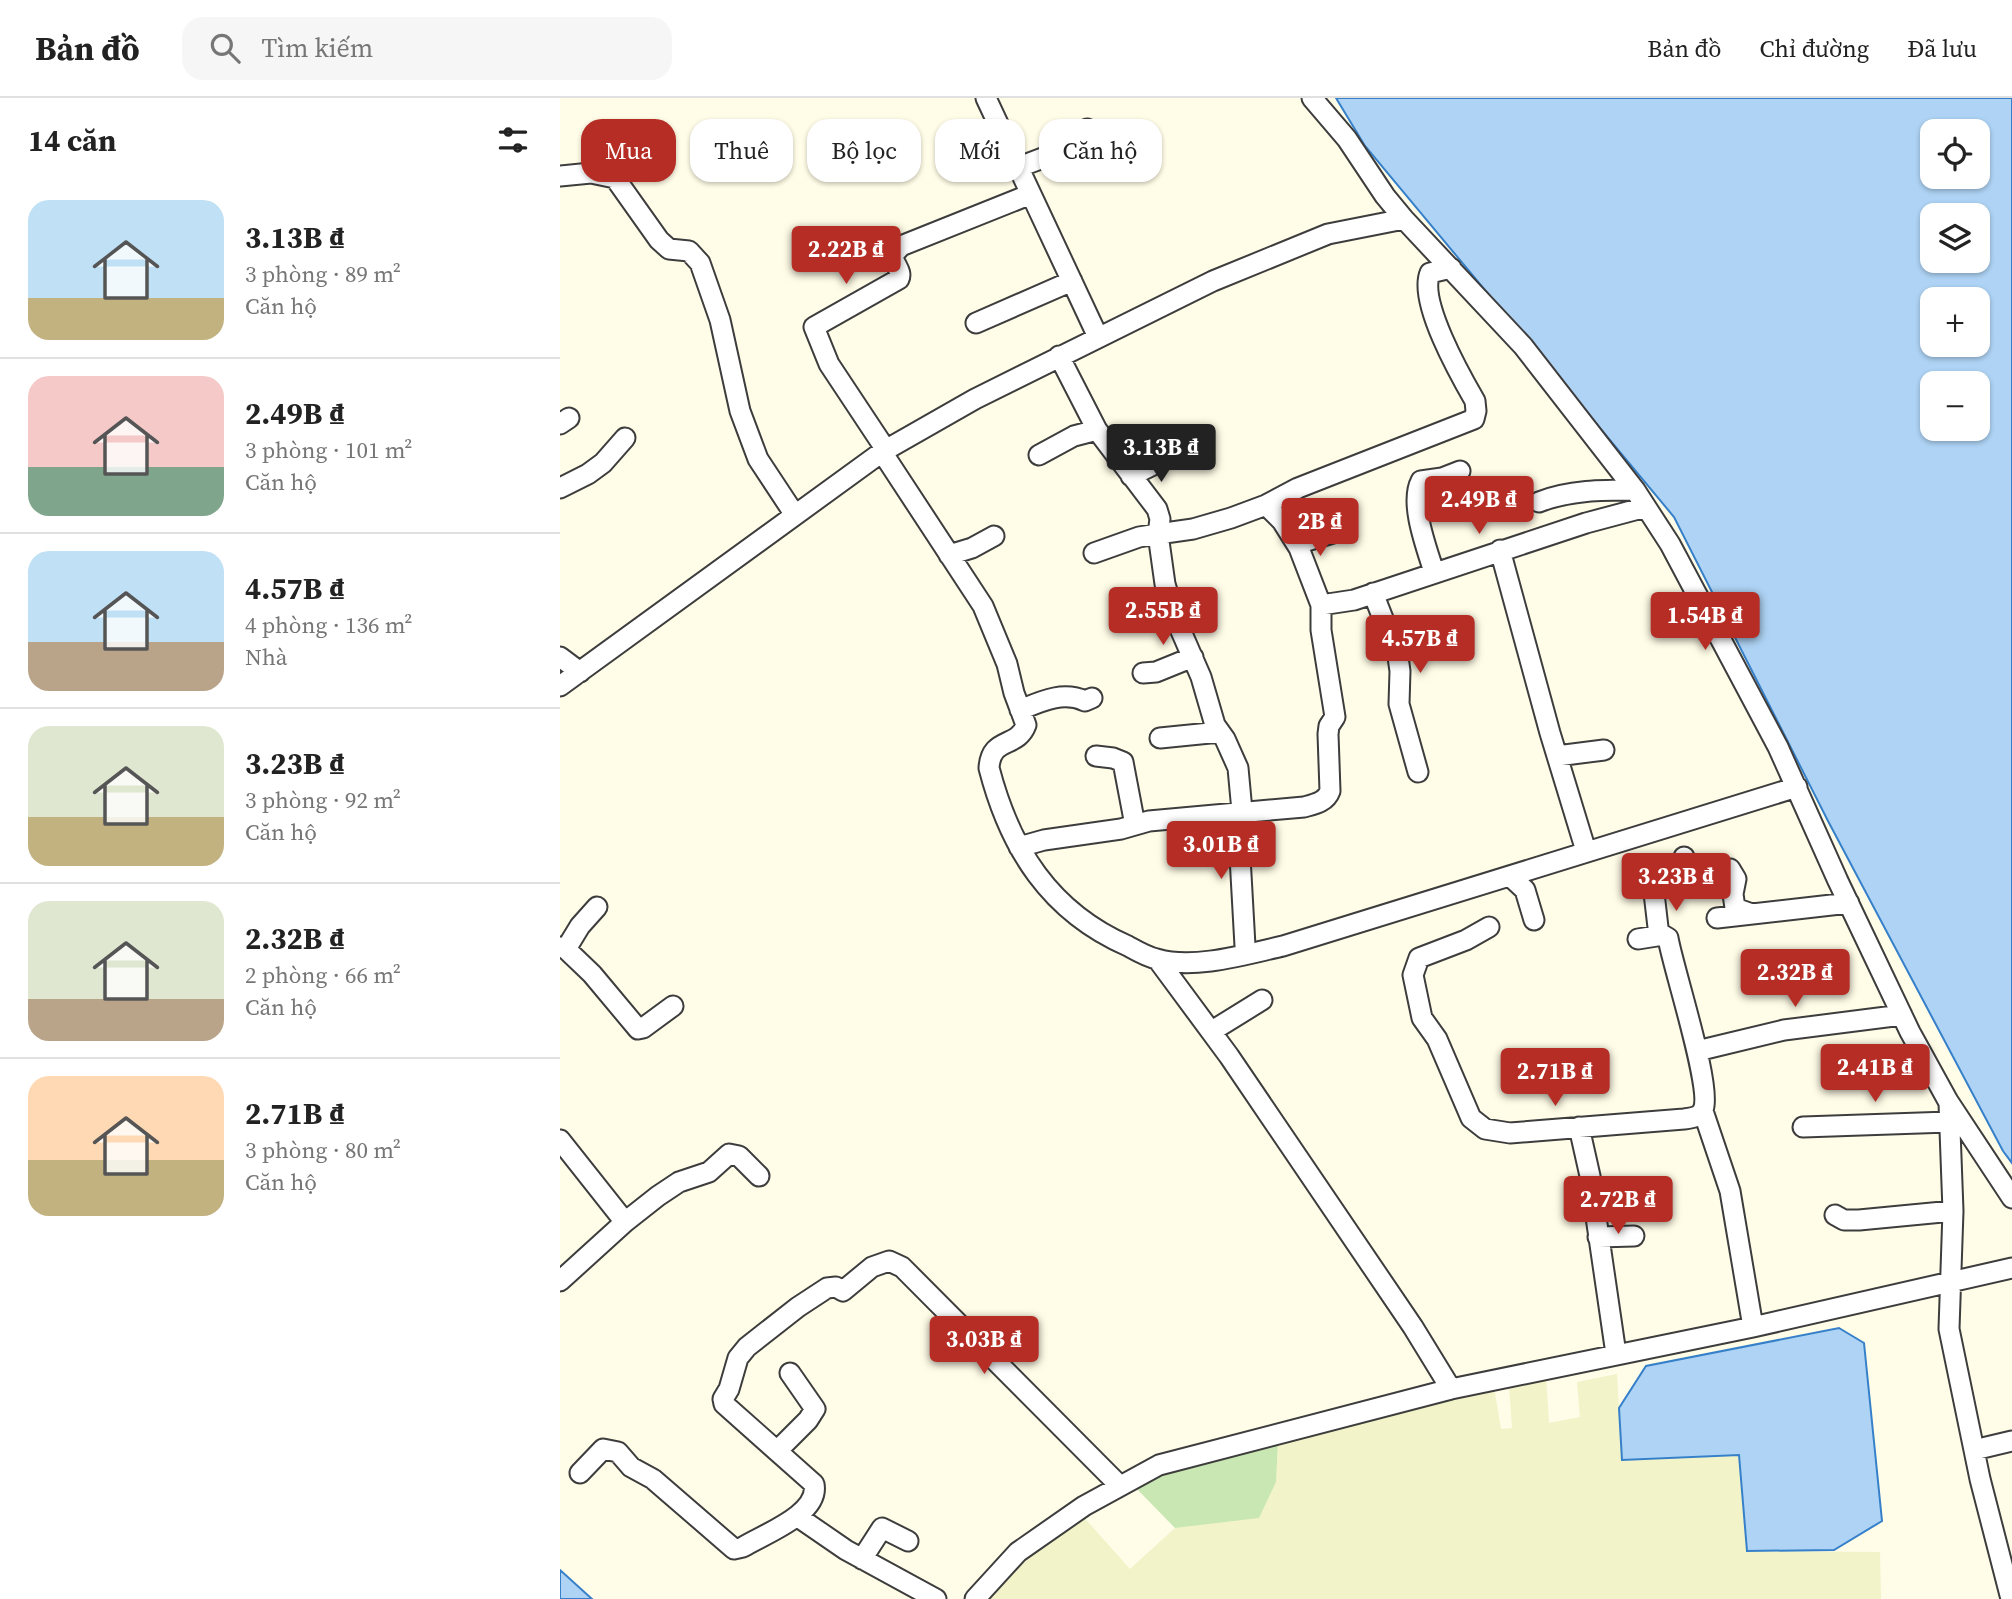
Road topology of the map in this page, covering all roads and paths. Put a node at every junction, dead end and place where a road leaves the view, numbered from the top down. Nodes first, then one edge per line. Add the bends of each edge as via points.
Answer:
1 (986, 98) edge
2 (1312, 98) edge
3 (996, 119) edge
4 (560, 176) edge
5 (1025, 180) edge
6 (1031, 194) junction
7 (1404, 219) junction
8 (1451, 268) junction
9 (1072, 281) junction
10 (976, 323) dead end
11 (1098, 337) junction
12 (1059, 356) junction
13 (1097, 429) junction
14 (625, 438) dead end
15 (884, 451) junction
16 (1039, 455) dead end
17 (1171, 456) dead end
18 (1460, 471) dead end
19 (1132, 477) junction
20 (560, 488) edge
21 (1635, 490) junction
22 (1539, 502) dead end
23 (1266, 505) junction
24 (1646, 507) junction
25 (795, 515) junction
26 (1333, 533) dead end
27 (1158, 534) junction
28 (994, 537) dead end
29 (1297, 544) junction
30 (1500, 550) junction
31 (1094, 552) dead end
32 (948, 555) junction
33 (1434, 572) junction
34 (1373, 593) junction
35 (1321, 605) junction
36 (560, 657) edge
37 (1193, 657) junction
38 (580, 672) junction
39 (1143, 673) dead end
40 (560, 686) edge
41 (1092, 698) dead end
42 (1020, 710) junction
43 (1220, 732) junction
44 (1160, 738) dead end
45 (1604, 750) dead end
46 (1096, 756) dead end
47 (1557, 756) junction
48 (1418, 772) dead end
49 (1797, 787) junction
50 (1242, 811) junction
51 (1135, 825) junction
52 (1019, 847) junction
53 (1586, 852) junction
54 (1684, 857) dead end
55 (1510, 876) junction
56 (1654, 893) dead end
57 (1849, 903) junction
58 (597, 907) dead end
59 (1752, 914) junction
60 (1717, 918) dead end
61 (1534, 920) dead end
62 (1489, 927) dead end
63 (1659, 936) junction
64 (1638, 939) dead end
65 (563, 948) edge
66 (1248, 954) junction
67 (1158, 960) junction
68 (1262, 1000) dead end
69 (673, 1006) dead end
70 (1902, 1015) junction
71 (1212, 1031) junction
72 (1696, 1051) junction
73 (1948, 1101) junction
74 (1703, 1111) junction
75 (1949, 1122) junction
76 (1579, 1127) junction
77 (1803, 1127) dead end
78 (560, 1140) edge
79 (759, 1176) dead end
80 (2012, 1198) edge
81 (1953, 1211) junction
82 (1835, 1215) dead end
83 (625, 1222) junction
84 (1634, 1236) dead end
85 (1598, 1237) junction
86 (2012, 1268) edge
87 (560, 1281) edge
88 (1951, 1283) junction
89 (1753, 1326) junction
90 (1616, 1354) junction
91 (790, 1373) dead end
92 (1451, 1389) junction
93 (2012, 1441) edge
94 (1974, 1450) junction
95 (777, 1451) junction
96 (580, 1473) dead end
97 (1120, 1486) junction
98 (798, 1517) junction
99 (908, 1541) dead end
100 (2004, 1543) edge
101 (862, 1559) junction
102 (936, 1599) edge
103 (975, 1599) edge
104 (2011, 1599) edge

1 - 3 street
2 - 7 street
4 - 25 street via 591,173 615,178 659,240 669,249 689,251 700,263 758,459
5 - 6 street
6 - 9 street
6 - 15 street via 901,246 893,255 900,279 814,327 829,364
7 - 8 street
7 - 11 street via 1328,234 1213,281
8 - 21 street via 1523,346
8 - 23 street via 1430,273 1428,286 1440,332 1475,401 1474,419 1297,488
9 - 10 street
9 - 11 street
11 - 12 street
12 - 13 street
12 - 15 street
13 - 16 street
13 - 19 street
14 - 20 street via 603,463
15 - 25 street
15 - 32 street
17 - 19 street
18 - 33 street via 1421,481 1418,486 1419,524
19 - 27 street via 1157,509
21 - 22 street via 1592,491
21 - 24 street
23 - 27 street via 1218,523
23 - 29 street
24 - 30 street
24 - 49 street via 1695,589
25 - 38 street
26 - 29 street
27 - 31 street
27 - 37 street via 1167,595
28 - 32 street
29 - 35 street
30 - 33 street
30 - 47 street
32 - 42 street via 995,631
33 - 34 street
34 - 35 street
34 - 48 street via 1398,657 1399,704
35 - 50 street via 1335,717 1328,734 1329,795 1304,807
36 - 38 street
37 - 39 street
37 - 43 street
38 - 40 street
41 - 42 street via 1063,696
42 - 52 street via 1025,730 994,750 989,768
43 - 44 street
43 - 50 street via 1238,768
45 - 47 street
46 - 51 street via 1123,762
47 - 53 street
49 - 53 street
49 - 57 street
50 - 51 street
50 - 66 street via 1238,821
51 - 52 street
52 - 67 street via 1044,886 1084,923
53 - 55 street
54 - 59 street via 1689,869 1730,869 1736,879 1735,908
55 - 61 street via 1525,890
55 - 66 street
56 - 63 street
57 - 59 street
57 - 70 street
58 - 65 street
59 - 60 street
62 - 76 street via 1419,958 1413,975 1422,1018 1437,1039 1471,1118 1485,1129 1510,1133
63 - 64 street
63 - 72 street via 1668,938
65 - 69 street via 638,1029
66 - 67 street via 1198,961
67 - 71 street
68 - 71 street
70 - 72 street via 1784,1030
70 - 73 street
71 - 92 street
72 - 74 street
73 - 75 street
73 - 80 street
74 - 76 street via 1685,1119
74 - 89 street via 1730,1191
75 - 77 street
75 - 81 street
76 - 85 street
78 - 83 street
79 - 83 street via 739,1156 730,1154 709,1172 672,1186
81 - 82 street via 1859,1220
81 - 88 street
83 - 87 street
84 - 85 street
85 - 90 street
86 - 88 street
88 - 89 street
88 - 94 street via 1950,1329
89 - 90 street
90 - 92 street
91 - 95 street via 815,1409
92 - 97 street via 1159,1465
93 - 94 street
94 - 100 street
95 - 97 street via 723,1401 738,1358 803,1303 832,1287 843,1291 889,1261 902,1267
95 - 98 street via 814,1484 813,1498
96 - 98 street via 603,1449 618,1452 734,1549
97 - 103 street via 1018,1552
98 - 101 street
99 - 101 street via 882,1528
100 - 104 street
101 - 102 street

